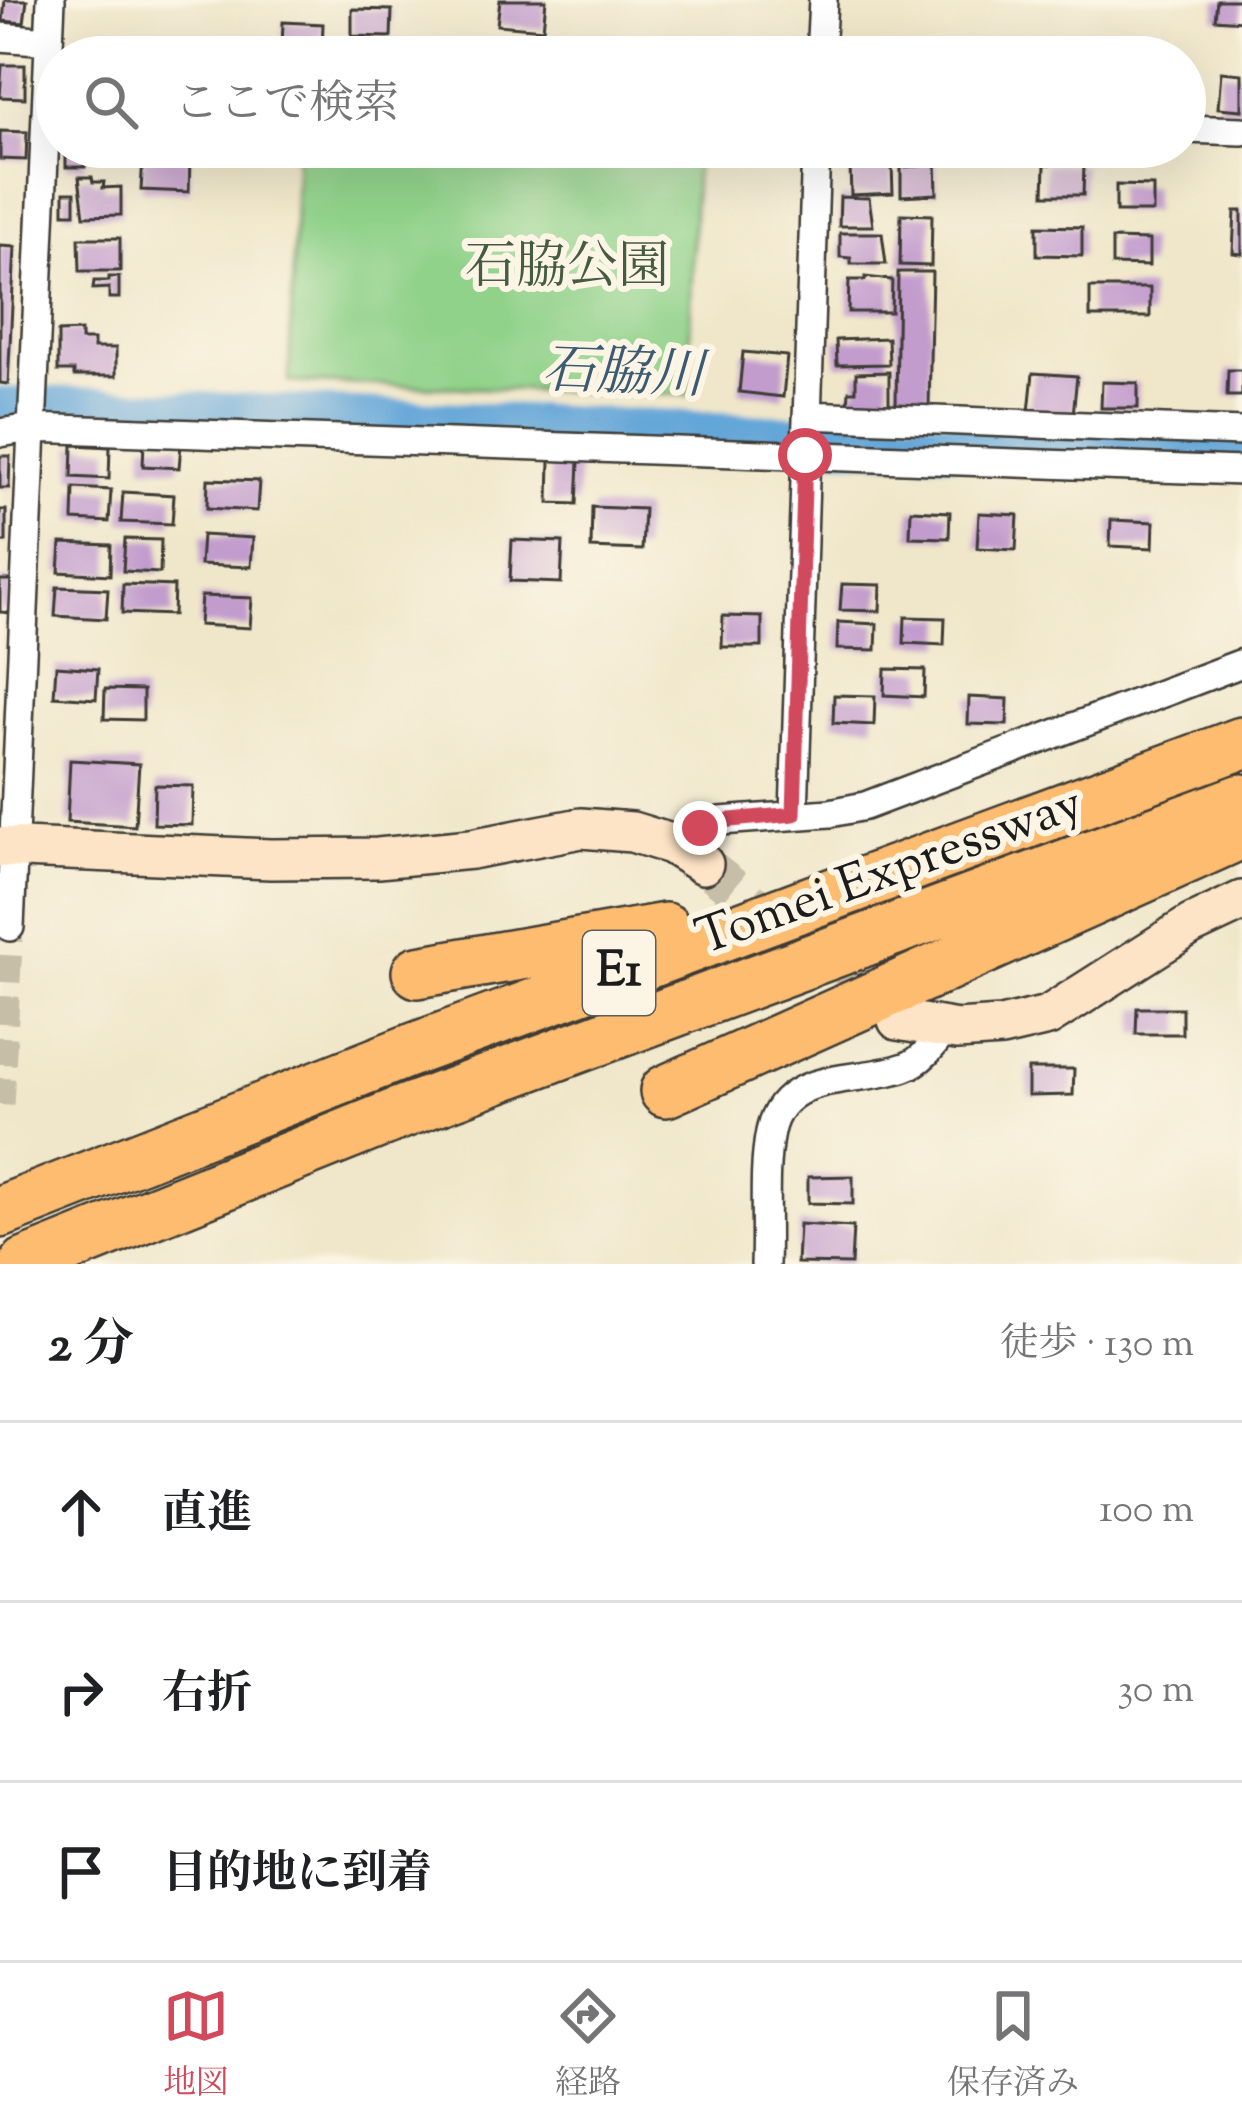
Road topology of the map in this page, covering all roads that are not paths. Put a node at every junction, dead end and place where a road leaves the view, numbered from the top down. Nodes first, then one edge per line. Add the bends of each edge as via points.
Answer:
1 (51, 0) edge
2 (823, 0) edge
3 (50, 36) edge
4 (821, 36) edge
5 (0, 37) edge
6 (36, 40) edge
7 (1206, 130) edge
8 (1242, 131) edge
9 (48, 168) edge
10 (816, 168) edge
11 (32, 413) junction
12 (807, 415) junction
13 (1242, 432) edge
14 (0, 433) edge
15 (805, 455) junction
16 (1242, 472) edge
17 (1242, 663) edge
18 (1242, 743) edge
19 (1242, 800) edge
20 (794, 814) junction
21 (1242, 833) edge
22 (7, 848) edge
23 (687, 854) joint
24 (924, 861) junction
25 (1242, 901) edge
26 (10, 927) dead end
27 (418, 972) dead end
28 (898, 1020) tunnel mouth
29 (946, 1030) junction
30 (666, 1091) dead end
31 (0, 1212) edge
32 (26, 1264) edge
33 (765, 1264) edge

1 - 3 street
2 - 4 street
5 - 6 street
7 - 8 street
9 - 11 street
10 - 12 street
11 - 14 street
11 - 15 street
11 - 22 street
12 - 13 street
12 - 15 street
15 - 16 street
15 - 20 street
17 - 20 street via 865,806
18 - 24 highway, Tomei Expressway / E1
19 - 32 highway, Tomei Expressway / E1 via 404,1112
20 - 23 street via 720,821
21 - 30 highway
22 - 23 street via 378,858 581,828 632,832
22 - 26 street
24 - 27 highway via 637,936
24 - 31 highway, Tomei Expressway / E1
25 - 29 street via 1048,1016
28 - 29 street
29 - 33 street via 905,1067 828,1081 781,1105 770,1131

